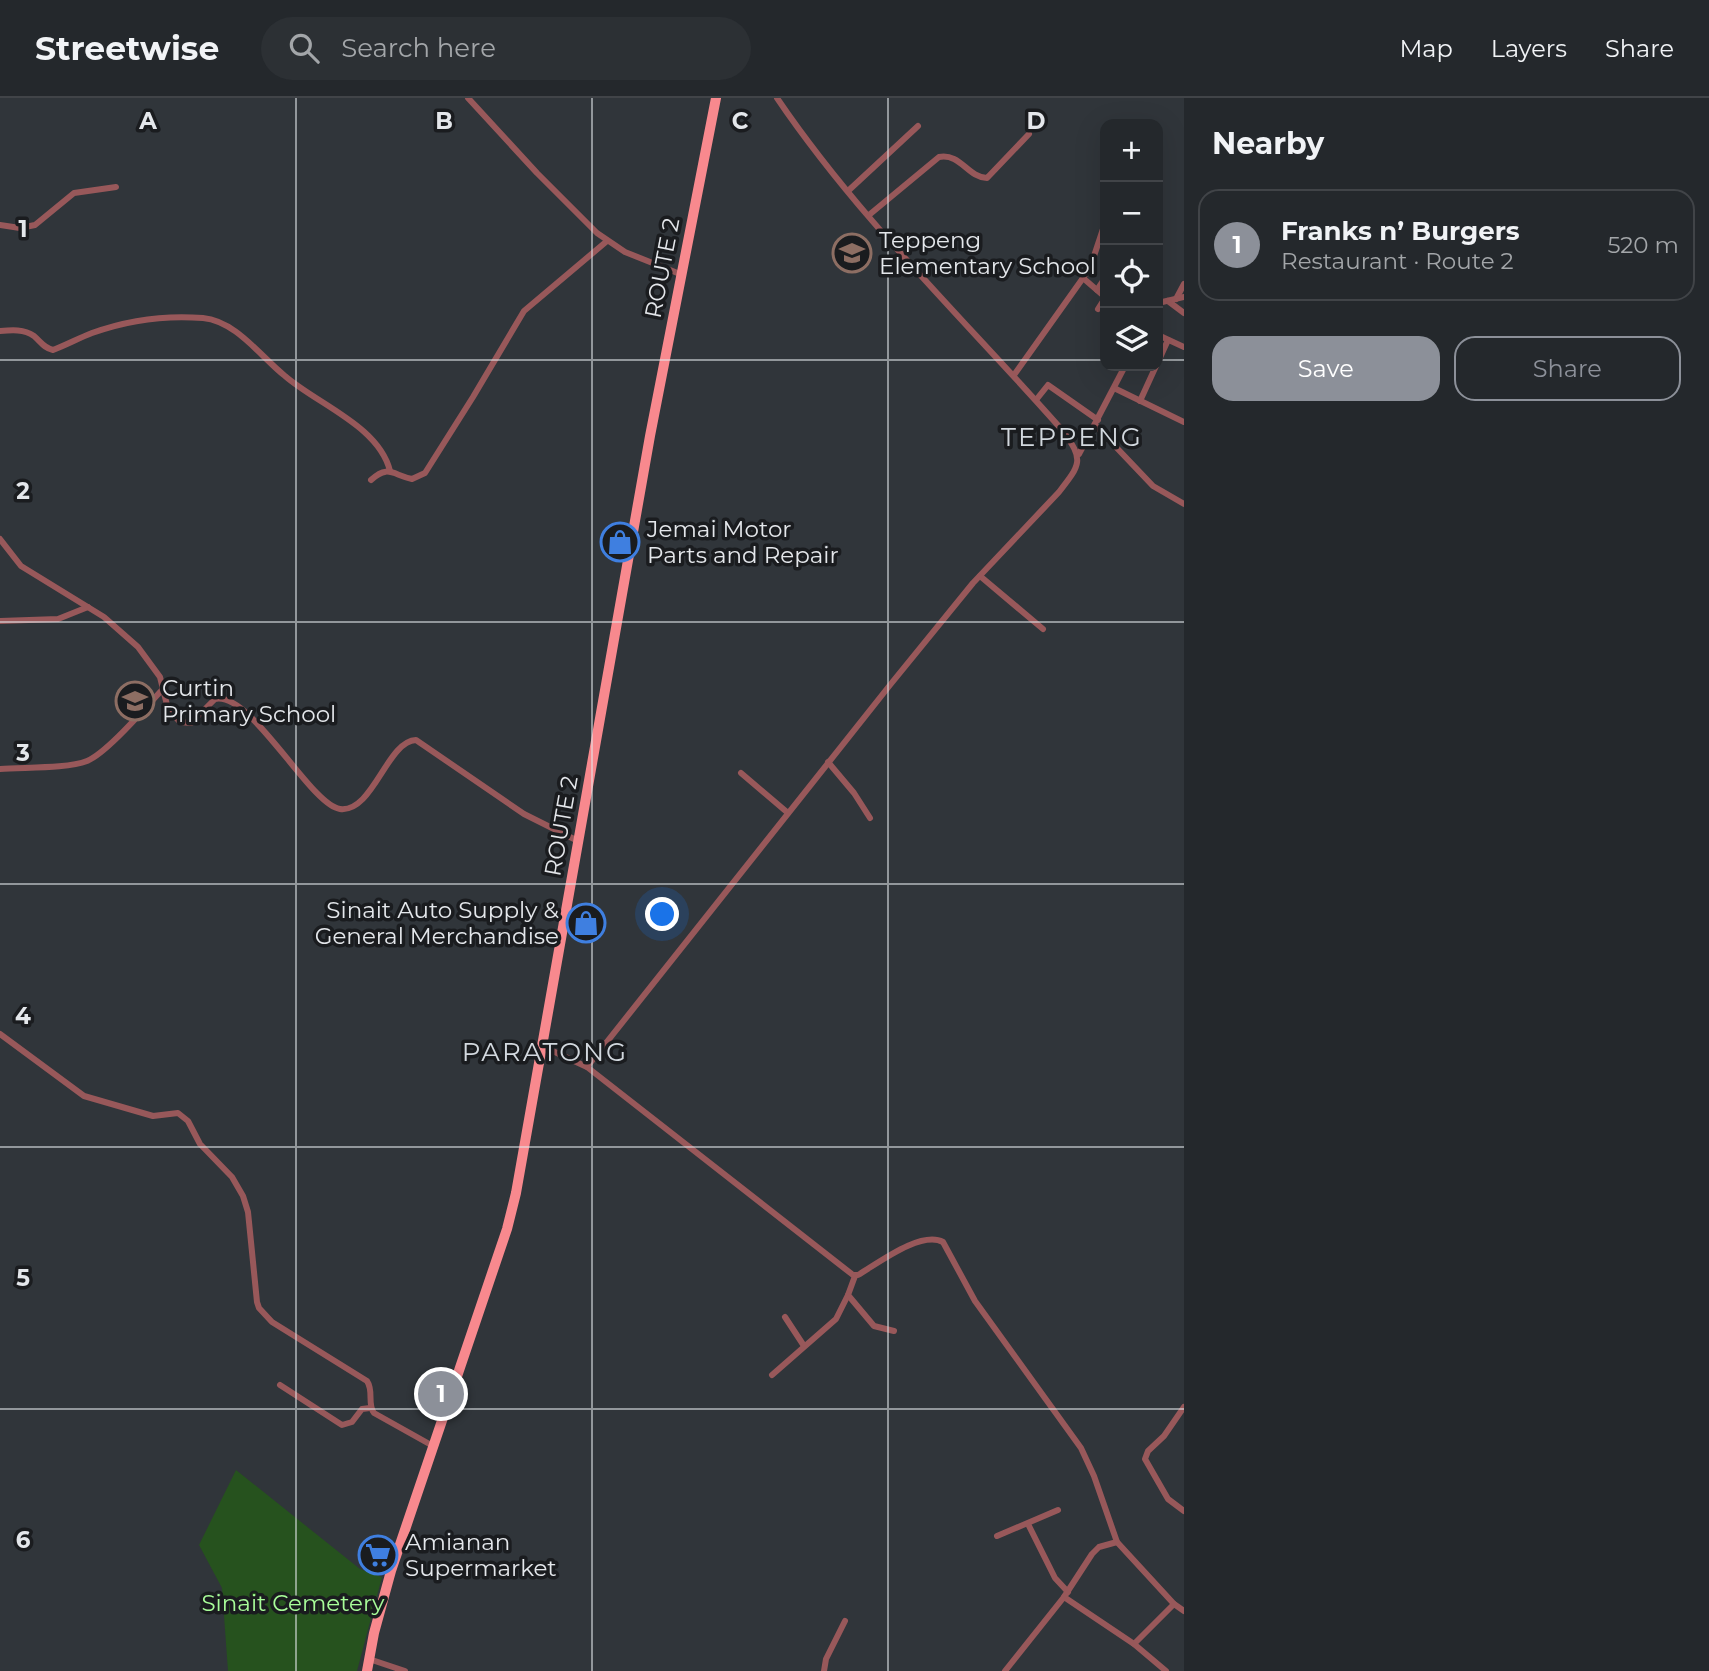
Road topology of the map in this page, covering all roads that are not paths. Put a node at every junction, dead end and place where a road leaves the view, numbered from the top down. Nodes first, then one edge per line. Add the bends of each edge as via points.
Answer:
1 (468, 98) edge
2 (716, 98) edge
3 (777, 98) edge
4 (918, 125) dead end
5 (1029, 134) dead end
6 (116, 187) dead end
7 (848, 191) junction
8 (869, 215) junction
9 (0, 225) edge
10 (1100, 238) edge
11 (607, 241) junction
12 (680, 274) junction
13 (1083, 278) junction
14 (1184, 284) edge
15 (1100, 286) edge
16 (1097, 290) junction
17 (1100, 293) edge
18 (1184, 297) edge
19 (1172, 300) junction
20 (1163, 302) edge
21 (1100, 306) edge
22 (1098, 309) dead end
23 (1184, 313) edge
24 (0, 331) edge
25 (1163, 338) edge
26 (1168, 340) junction
27 (1184, 347) edge
28 (1163, 351) edge
29 (1122, 371) edge
30 (1154, 371) edge
31 (1014, 375) junction
32 (1114, 388) junction
33 (1036, 400) junction
34 (1140, 401) junction
35 (1184, 422) edge
36 (1097, 423) junction
37 (1079, 454) junction
38 (390, 471) junction
39 (371, 480) dead end
40 (1184, 504) edge
41 (0, 539) edge
42 (980, 576) junction
43 (88, 607) junction
44 (0, 621) edge
45 (1043, 629) dead end
46 (162, 690) junction
47 (828, 762) junction
48 (0, 769) edge
49 (741, 773) dead end
50 (789, 813) junction
51 (870, 818) dead end
52 (578, 841) junction
53 (0, 1034) edge
54 (542, 1045) junction
55 (587, 1067) junction
56 (855, 1276) junction
57 (848, 1295) junction
58 (785, 1317) dead end
59 (894, 1331) dead end
60 (804, 1346) junction
61 (772, 1375) dead end
62 (280, 1385) dead end
63 (1184, 1407) edge
64 (370, 1408) junction
65 (1181, 1418) edge
66 (433, 1446) junction
67 (1058, 1510) dead end
68 (1184, 1511) edge
69 (1028, 1524) junction
70 (997, 1535) dead end
71 (1117, 1542) junction
72 (1066, 1594) junction
73 (1174, 1604) junction
74 (1184, 1611) edge
75 (845, 1621) dead end
76 (1134, 1644) junction
77 (369, 1659) junction
78 (367, 1671) edge
79 (405, 1671) edge
80 (824, 1671) edge
81 (1005, 1671) edge
82 (1166, 1671) edge

1 - 11 street
2 - 12 highway, ROUTE 2
3 - 7 street
4 - 7 street
5 - 8 street via 987,178 948,155 939,157
6 - 9 street via 74,193 27,228
7 - 8 street
8 - 31 street
10 - 13 street
11 - 12 street
11 - 38 street via 524,311 428,470 412,479
12 - 52 highway, ROUTE 2
13 - 16 street
13 - 31 street
14 - 19 street
15 - 16 street
16 - 17 street
18 - 19 street
19 - 20 street
19 - 23 street
21 - 22 street
24 - 38 street via 26,332 53,350 132,321 214,321 252,344 290,380 358,427 382,451
25 - 26 street
26 - 27 street
26 - 28 street
29 - 32 street
30 - 34 street
31 - 33 street
32 - 34 street
32 - 36 street
33 - 36 street via 1048,386
33 - 37 street
34 - 35 street
36 - 37 street
36 - 40 street via 1153,486
37 - 42 street via 1065,485
38 - 39 street
41 - 43 street via 21,566
42 - 45 street
42 - 47 street
43 - 44 street via 58,619
43 - 46 street via 138,647 156,671
46 - 48 street via 90,759
46 - 52 street via 168,709 186,723 215,699 232,701 336,808 356,805 403,745 415,740 524,814
47 - 50 street
47 - 51 street
49 - 50 street
50 - 55 street
52 - 54 highway, ROUTE 2
53 - 64 street via 84,1096 153,1116 184,1116 200,1144 232,1177 243,1196 259,1308 272,1322 367,1381
54 - 55 street
54 - 66 highway, ROUTE 2 via 507,1229
55 - 56 street
56 - 57 street
56 - 71 street via 909,1245 933,1238 943,1242 975,1301 1081,1448
57 - 59 street via 874,1326
57 - 60 street via 838,1317
58 - 60 street
60 - 61 street
62 - 64 street via 342,1425
63 - 65 street
64 - 66 street
65 - 68 street via 1145,1459 1168,1499
66 - 77 highway, ROUTE 2 via 391,1571
67 - 69 street
69 - 70 street
69 - 72 street
71 - 72 street via 1098,1547
71 - 73 street
72 - 76 street
72 - 81 street
73 - 74 street
73 - 76 street
75 - 80 street
76 - 82 street
77 - 78 highway, ROUTE 2
77 - 79 street

